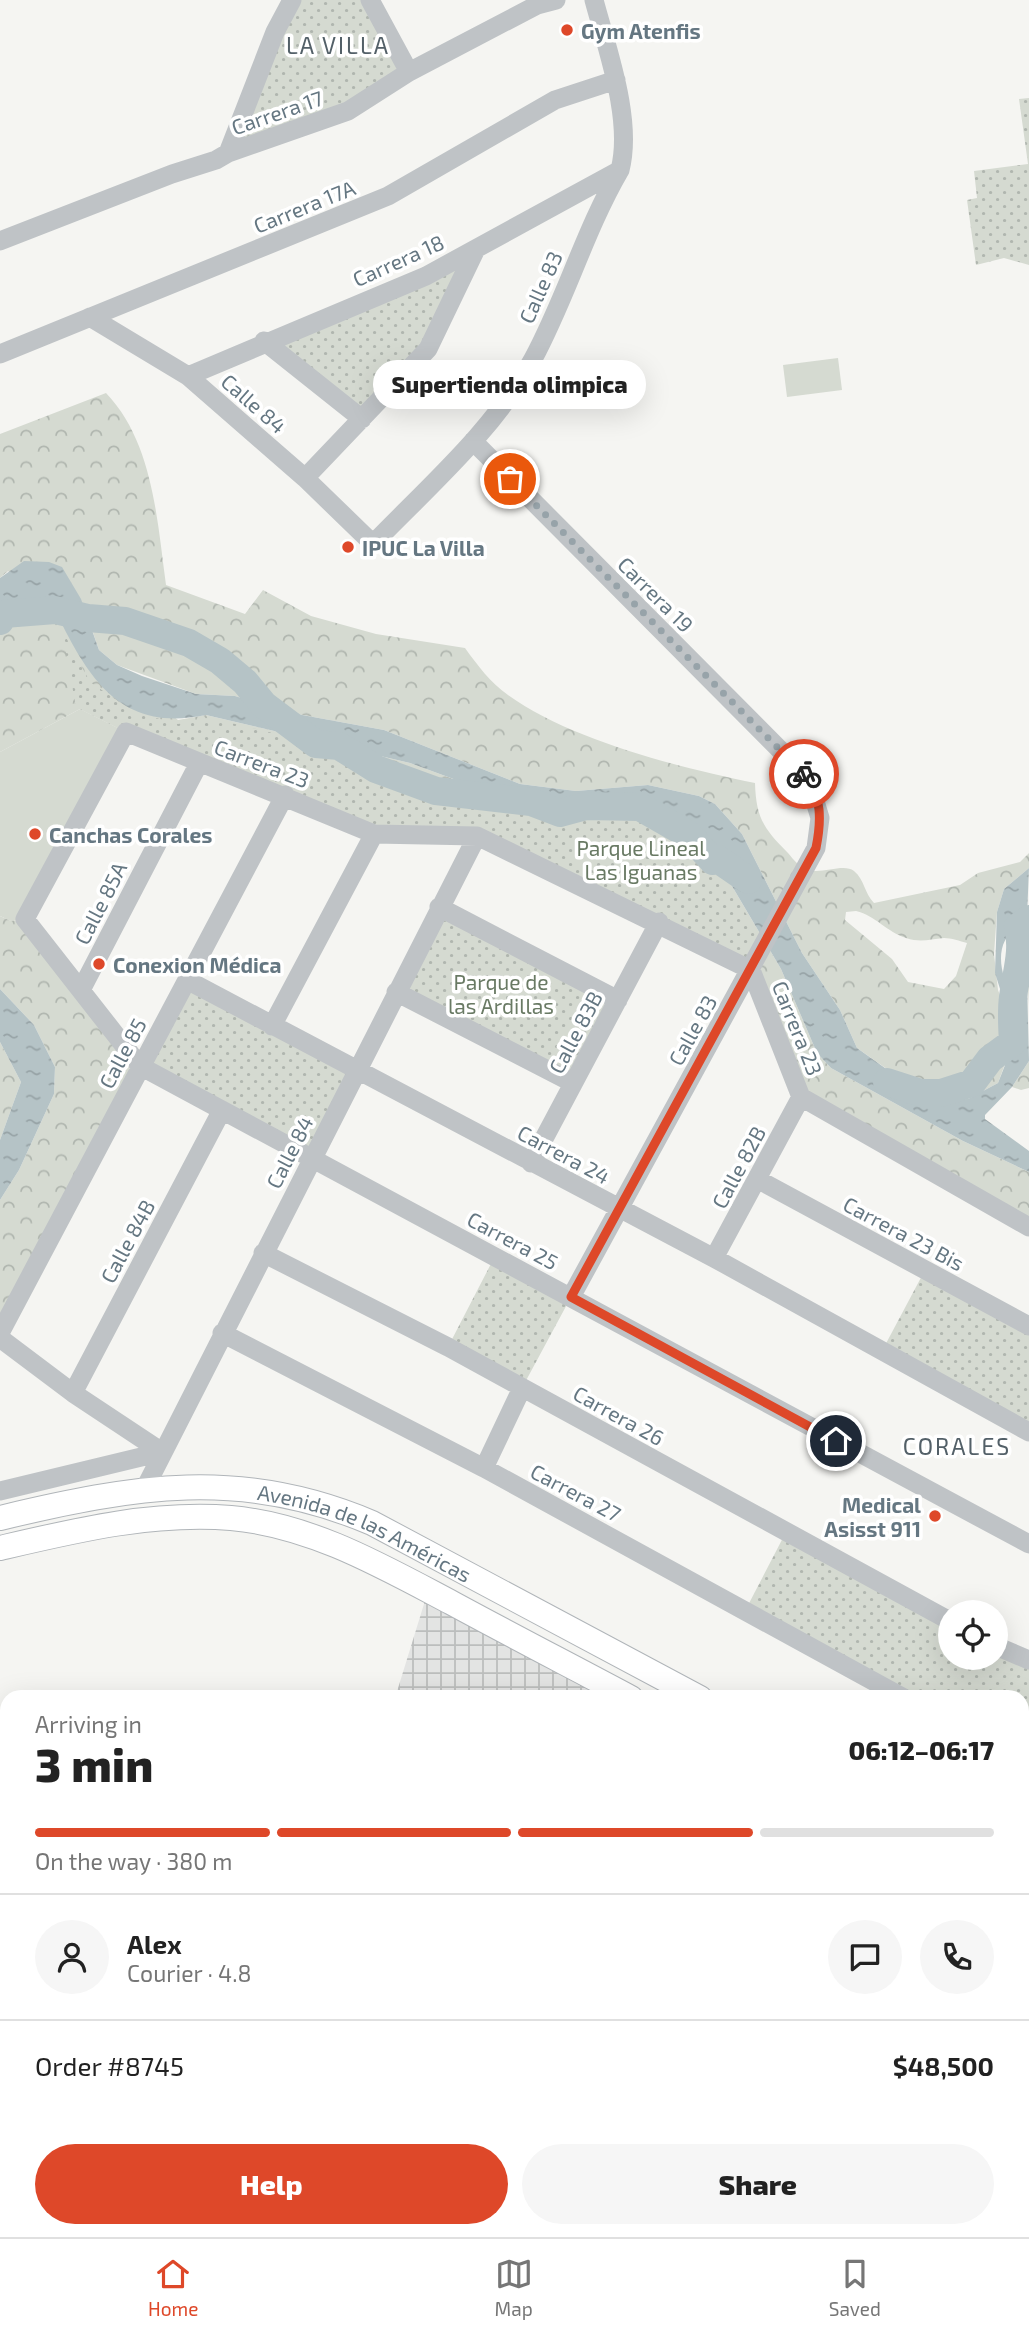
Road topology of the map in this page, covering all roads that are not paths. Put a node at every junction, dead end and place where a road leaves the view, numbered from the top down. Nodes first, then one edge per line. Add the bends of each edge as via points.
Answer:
1 (292, 0) edge
2 (370, 0) edge
3 (556, 0) edge
4 (594, 0) edge
5 (409, 72) junction
6 (616, 80) junction
7 (228, 153) junction
8 (620, 170) junction
9 (0, 241) edge
10 (476, 249) junction
11 (90, 317) junction
12 (264, 341) junction
13 (0, 354) edge
14 (188, 376) junction
15 (362, 419) junction
16 (473, 441) junction
17 (305, 478) junction
18 (373, 544) joint
19 (199, 763) junction
20 (808, 778) joint
21 (285, 795) junction
22 (374, 834) junction
23 (477, 836) junction
24 (439, 907) junction
25 (25, 919) joint
26 (659, 922) junction
27 (755, 963) junction
28 (187, 980) junction
29 (81, 990) junction
30 (396, 992) junction
31 (618, 1000) junction
32 (272, 1026) junction
33 (140, 1066) junction
34 (356, 1071) junction
35 (573, 1083) junction
36 (801, 1097) junction
37 (222, 1110) junction
38 (312, 1158) junction
39 (531, 1163) junction
40 (757, 1179) junction
41 (619, 1209) junction
42 (1029, 1227) edge
43 (263, 1253) junction
44 (714, 1258) junction
45 (571, 1297) junction
46 (1029, 1326) edge
47 (222, 1333) junction
48 (0, 1335) edge
49 (522, 1388) junction
50 (72, 1393) junction
51 (1029, 1432) edge
52 (162, 1452) junction
53 (484, 1468) junction
54 (0, 1490) edge
55 (144, 1490) junction
56 (0, 1518) edge
57 (1029, 1544) edge
58 (0, 1548) edge
59 (938, 1614) edge
60 (1008, 1651) edge
61 (1029, 1660) edge
62 (616, 1690) edge
63 (685, 1690) edge
64 (889, 1690) edge

1 - 7 street
2 - 5 street
3 - 5 street, Carrera 17 via 537,5
4 - 6 street, Calle 83
5 - 7 street, Carrera 17 via 348,111
6 - 8 street, Calle 83
6 - 11 street, Carrera 17A via 555,100 388,196
7 - 9 street, Carrera 17
8 - 10 street, Carrera 18
8 - 16 street, Calle 83 via 533,359
10 - 12 street, Carrera 18 via 426,276
10 - 15 street via 428,349
11 - 13 street, Carrera 17A
11 - 14 street, Calle 84
12 - 14 street, Carrera 18
12 - 15 street
14 - 17 street, Calle 84
15 - 17 street
16 - 18 street, Calle 83
16 - 20 street, Carrera 19
17 - 18 street, Calle 84
19 - 21 street, Carrera 23
19 - 25 street, Carrera 23 via 126,732
19 - 29 street, Calle 85A
20 - 27 street, Calle 83 via 819,806 816,848
21 - 22 street, Carrera 23
21 - 28 street, Calle 85
22 - 23 street, Carrera 23
22 - 32 street
23 - 24 street, Calle 84
23 - 26 street, Carrera 23
24 - 30 street, Calle 84
24 - 31 street
25 - 29 street, Carrera 25
26 - 27 street, Carrera 23
26 - 31 street, Calle 83B
27 - 36 street, Carrera 23
27 - 41 street, Calle 83
28 - 32 street, Carrera 24
28 - 33 street, Calle 85
29 - 33 street, Carrera 25
30 - 34 street, Calle 84
30 - 35 street
31 - 35 street, Calle 83B
32 - 34 street, Carrera 24
33 - 37 street, Carrera 25
33 - 48 street, Calle 85
34 - 38 street, Calle 84
34 - 39 street, Carrera 24
35 - 39 street, Calle 83B
36 - 40 street, Calle 82B
36 - 42 street, Carrera 23
37 - 38 street, Carrera 25
37 - 50 street, Calle 84B
38 - 43 street, Calle 84
38 - 45 street, Carrera 25
39 - 41 street, Carrera 24
40 - 44 street, Calle 82B
40 - 46 street, Carrera 23 Bis
41 - 44 street, Carrera 24
41 - 45 street, Calle 83
43 - 47 street, Calle 84
43 - 49 street, Carrera 26
44 - 51 street, Carrera 24
45 - 57 street, Carrera 25
47 - 52 street, Calle 84
47 - 53 street, Carrera 27
48 - 50 street
49 - 53 street
49 - 59 street, Carrera 26
50 - 52 street
52 - 54 street
52 - 55 street, Calle 84
53 - 64 street, Carrera 27
55 - 56 main road, Avenida de las Américas via 97,1495
55 - 63 main road, Avenida de las Américas via 232,1487 338,1509
58 - 62 main road, Avenida de las Américas via 149,1518 231,1518 301,1532 363,1556
60 - 61 street

